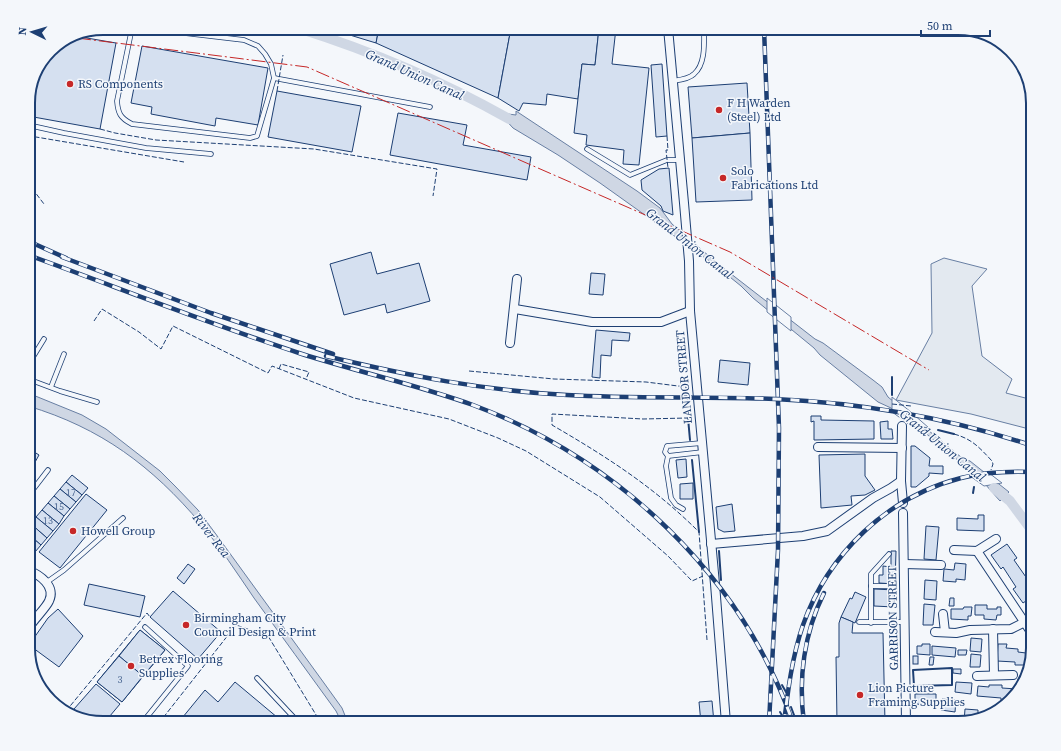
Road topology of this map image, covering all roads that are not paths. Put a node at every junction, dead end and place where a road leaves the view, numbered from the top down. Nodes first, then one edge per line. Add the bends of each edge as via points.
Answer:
1 (130, 35) edge
2 (202, 35) edge
3 (669, 35) edge
4 (704, 35) edge
5 (274, 78) junction
6 (673, 81) junction
7 (430, 107) dead end
8 (35, 127) edge
9 (587, 149) dead end
10 (211, 154) dead end
11 (680, 160) junction
12 (517, 279) dead end
13 (515, 309) junction
14 (690, 311) junction
15 (44, 339) dead end
16 (510, 343) dead end
17 (35, 354) edge
18 (64, 354) dead end
19 (35, 382) edge
20 (51, 388) junction
21 (97, 402) dead end
22 (902, 426) dead end
23 (702, 443) junction
24 (818, 447) dead end
25 (902, 448) junction
26 (703, 452) junction
27 (668, 456) junction
28 (48, 470) dead end
29 (901, 480) junction
30 (35, 487) edge
31 (903, 503) dead end
32 (683, 509) dead end
33 (903, 513) dead end
34 (123, 518) dead end
35 (996, 539) dead end
36 (711, 544) junction
37 (954, 550) dead end
38 (976, 551) junction
39 (889, 554) dead end
40 (904, 564) junction
41 (941, 565) dead end
42 (35, 573) edge
43 (47, 582) junction
44 (871, 586) junction
45 (894, 586) dead end
46 (943, 614) dead end
47 (35, 620) edge
48 (859, 622) dead end
49 (871, 622) junction
50 (905, 622) junction
51 (1025, 622) joint
52 (145, 627) dead end
53 (992, 629) junction
54 (935, 632) dead end
55 (945, 632) junction
56 (994, 675) junction
57 (1013, 675) dead end
58 (977, 676) dead end
59 (256, 678) dead end
60 (148, 716) edge
61 (292, 716) edge
62 (725, 716) edge
63 (906, 716) edge

1 - 5 lane via 116,100 118,111 124,120 132,124 250,138 257,136
2 - 5 lane via 244,40 258,46 271,64
3 - 6 street, LANDOR STREET
4 - 6 lane via 701,65 694,74
5 - 7 lane
6 - 11 street, LANDOR STREET
8 - 10 lane via 139,146
9 - 11 lane via 630,175 667,160
11 - 14 street, LANDOR STREET via 689,262
12 - 13 street
13 - 14 street via 592,322 661,322
13 - 16 street
14 - 23 street, LANDOR STREET
15 - 17 lane
18 - 20 lane
19 - 20 lane
20 - 21 lane
22 - 25 street
23 - 26 street, LANDOR STREET
23 - 27 lane via 666,446 665,452
24 - 25 street
25 - 29 street
26 - 27 lane
26 - 36 street, LANDOR STREET
27 - 32 lane via 666,466 671,498
28 - 30 lane
29 - 31 street
29 - 36 street via 827,531 803,536
33 - 40 street, GARRISON STREET
34 - 43 lane
35 - 38 street
36 - 62 street, LANDOR STREET
37 - 38 street
38 - 51 street
39 - 44 lane via 871,574
40 - 41 street
40 - 50 street, GARRISON STREET
42 - 43 street
43 - 47 street via 51,592 49,601
44 - 45 lane
44 - 49 lane
46 - 55 street
48 - 49 lane
49 - 50 lane
50 - 63 street, GARRISON STREET
51 - 53 street via 1012,629
52 - 60 lane via 188,666
53 - 55 street
53 - 56 street
54 - 55 street
56 - 57 street
56 - 58 street
59 - 61 lane

